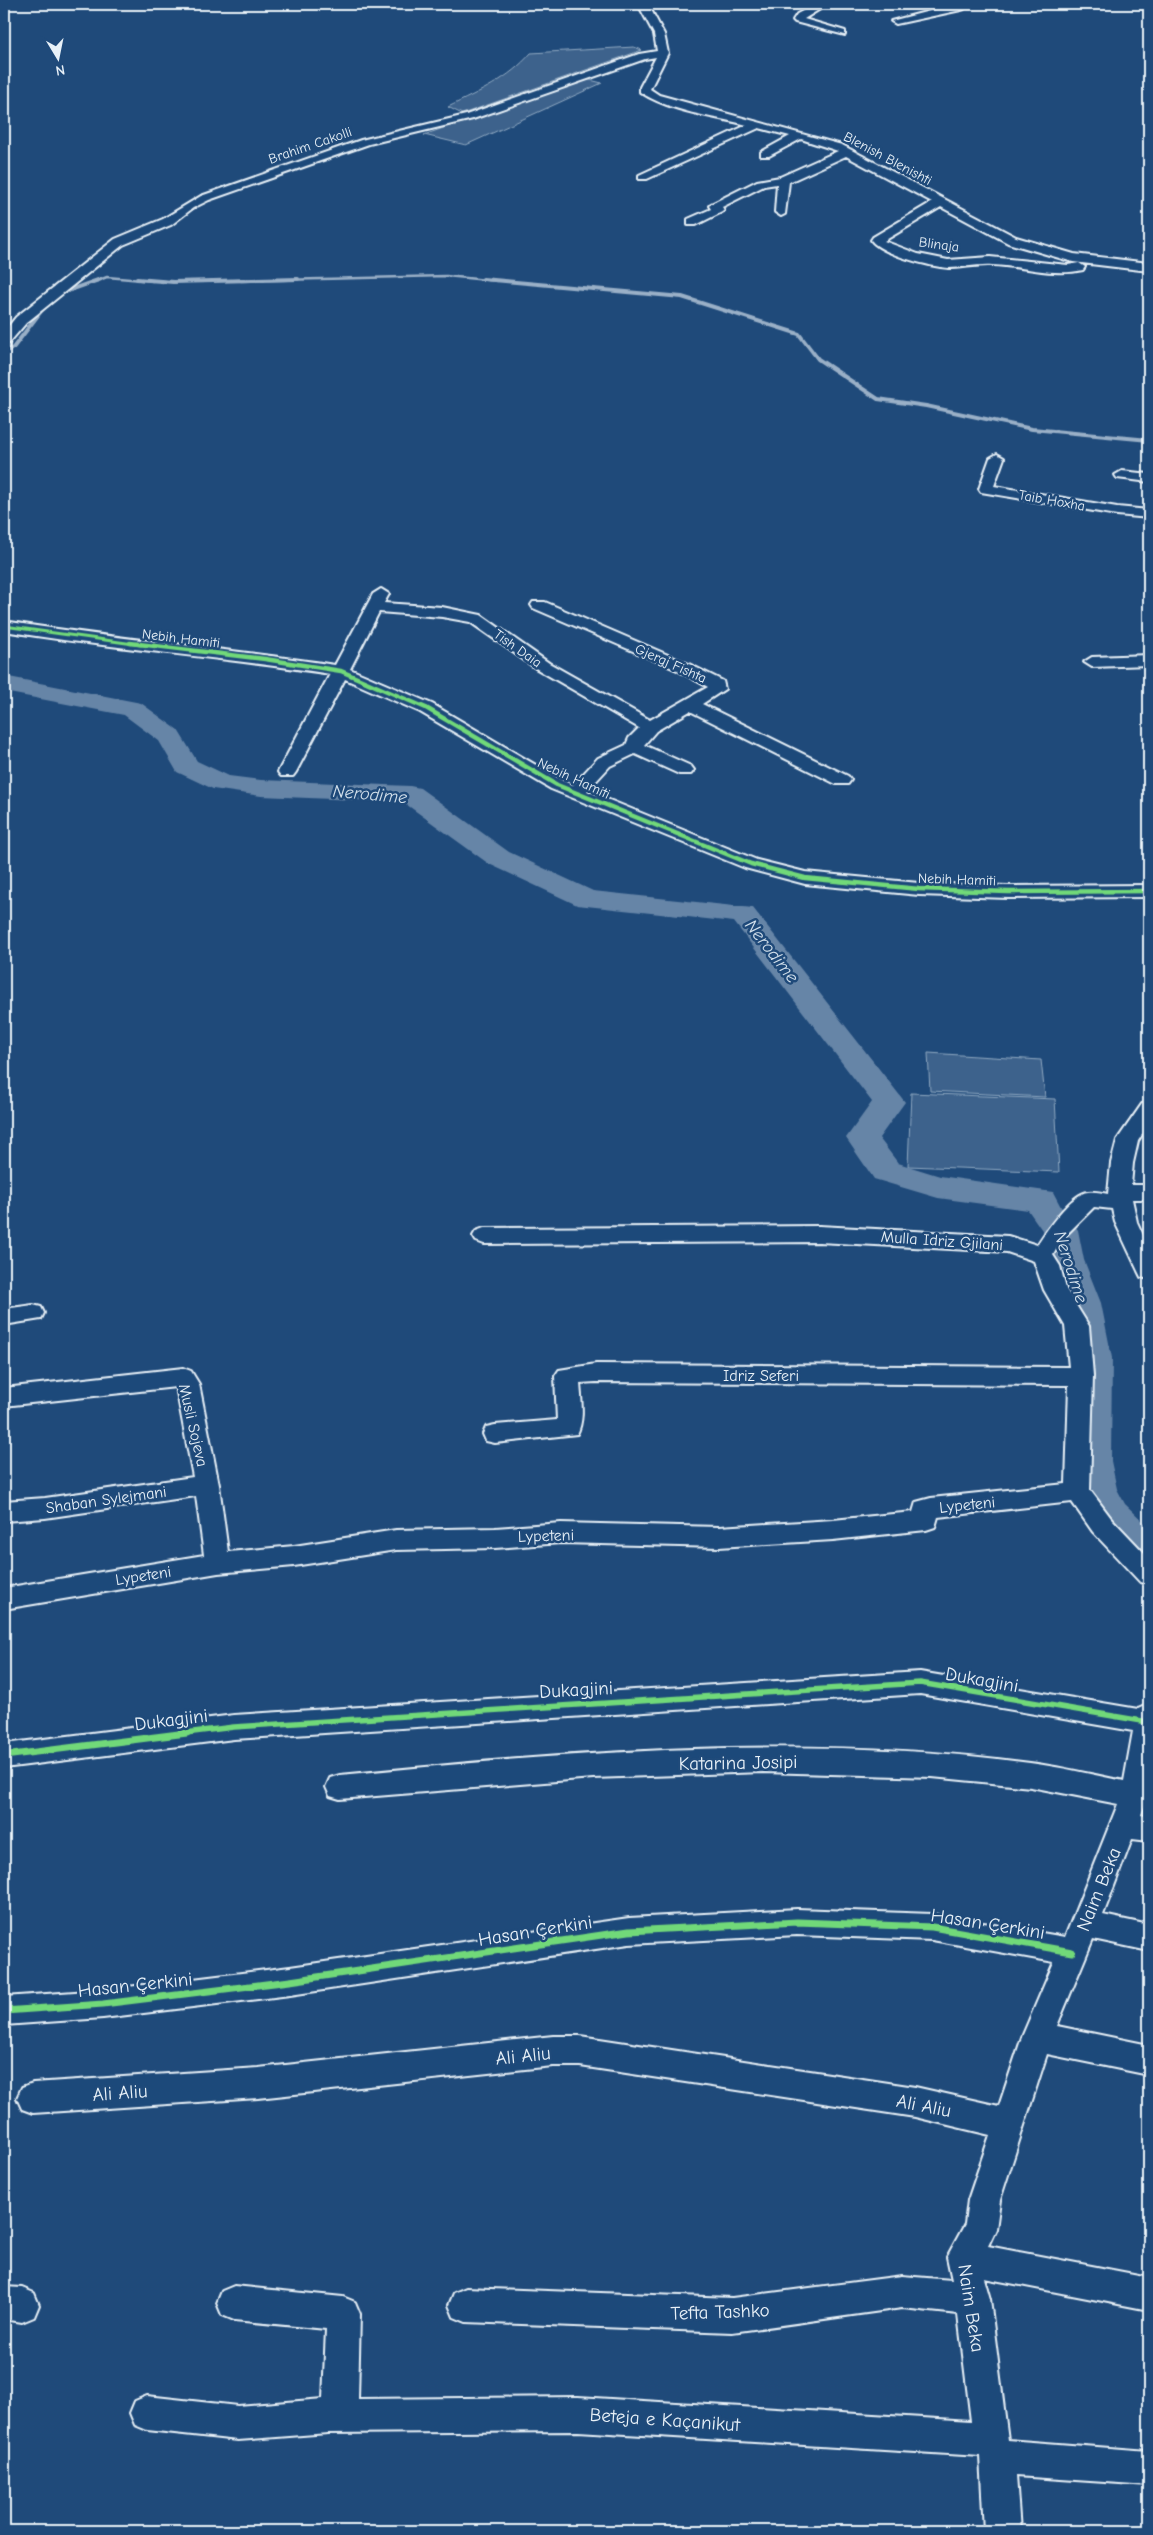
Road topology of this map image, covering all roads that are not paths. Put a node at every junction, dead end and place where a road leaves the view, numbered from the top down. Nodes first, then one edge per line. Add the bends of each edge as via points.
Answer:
1 (643, 4) edge
2 (823, 4) edge
3 (962, 4) edge
4 (896, 21) dead end
5 (842, 33) dead end
6 (663, 53) junction
7 (756, 125) junction
8 (800, 135) junction
9 (847, 152) junction
10 (765, 154) dead end
11 (643, 177) dead end
12 (783, 180) junction
13 (941, 202) junction
14 (781, 212) dead end
15 (692, 222) dead end
16 (1104, 262) junction
17 (1149, 267) edge
18 (4, 340) edge
19 (997, 458) dead end
20 (1122, 475) dead end
21 (1149, 478) edge
22 (1149, 514) edge
23 (382, 592) dead end
24 (539, 605) dead end
25 (374, 607) junction
26 (4, 626) edge
27 (1149, 660) edge
28 (1092, 662) dead end
29 (341, 671) junction
30 (689, 704) junction
31 (650, 727) junction
32 (635, 748) junction
33 (685, 770) dead end
34 (287, 772) dead end
35 (842, 780) dead end
36 (576, 792) junction
37 (1149, 891) edge
38 (1149, 1109) edge
39 (1139, 1141) edge
40 (1120, 1192) junction
41 (1149, 1192) edge
42 (484, 1236) dead end
43 (1042, 1255) junction
44 (1149, 1271) edge
45 (33, 1313) dead end
46 (4, 1317) edge
47 (1081, 1376) junction
48 (4, 1397) edge
49 (495, 1434) dead end
50 (207, 1485) junction
51 (1078, 1492) junction
52 (4, 1511) edge
53 (218, 1563) junction
54 (1149, 1575) edge
55 (4, 1598) edge
56 (1148, 1719) edge
57 (4, 1756) edge
58 (340, 1787) dead end
59 (1135, 1795) junction
60 (1136, 1827) edge
61 (1085, 1924) junction
62 (1149, 1938) edge
63 (1072, 1952) junction
64 (4, 2011) edge
65 (1037, 2037) junction
66 (1149, 2060) edge
67 (33, 2098) dead end
68 (1009, 2124) junction
69 (964, 2257) junction
70 (1149, 2294) edge
71 (973, 2299) junction
72 (234, 2303) dead end
73 (466, 2305) dead end
74 (147, 2413) dead end
75 (340, 2416) junction
76 (994, 2448) junction
77 (1149, 2468) edge
78 (1002, 2531) edge

1 - 6 street via 663,40
2 - 5 street via 798,20
3 - 4 street
6 - 7 street, Blenish Blenishti via 644,90 680,105
6 - 18 street, Brahim Cakolli via 643,56 469,117 366,142 205,198 167,222 119,242 20,320
7 - 8 street, Blenish Blenishti
7 - 11 street
8 - 9 street, Blenish Blenishti
8 - 10 street
9 - 12 street
9 - 13 street, Blenish Blenishti
12 - 14 street
12 - 15 street via 761,183 715,206 718,210
13 - 16 street, Blenish Blenishti via 1012,240 1073,258
13 - 16 street, Blinaja via 877,240 915,257 948,264 990,261 1068,269
16 - 17 street, Blenish Blenishti
19 - 22 street, Taib Hoxha via 986,489
20 - 21 street
23 - 25 street
24 - 30 street, Gjergj Fishta via 717,685 716,689
25 - 29 street
25 - 31 street, Tish Daia via 475,618 558,676
26 - 29 street, Nebih Hamiti
27 - 28 street
29 - 34 street
29 - 36 street, Nebih Hamiti via 426,708 557,785
30 - 31 street, Gjergj Fishta
30 - 35 street
31 - 32 street, Gjergj Fishta via 635,742
32 - 33 street
32 - 36 street via 604,762
36 - 37 street, Nebih Hamiti via 751,864 805,878 919,889
38 - 39 street
39 - 40 street via 1122,1163
40 - 41 street
40 - 43 street via 1115,1202 1089,1199 1061,1227
40 - 44 street via 1126,1222
42 - 43 street, Mulla Idriz Gjilani via 819,1234 1008,1244
43 - 47 street via 1055,1290 1077,1326
45 - 46 street
47 - 49 street, Idriz Seferi via 596,1373 567,1376 568,1428
47 - 51 street
48 - 50 street, Musli Sojeva via 183,1377
50 - 52 street, Shaban Sylejmani
50 - 53 street, Musli Sojeva
51 - 53 street, Lypeteni via 931,1508 925,1509 926,1520 833,1530 719,1537 561,1533 396,1540 294,1556
51 - 54 street via 1102,1525
53 - 55 street, Lypeteni
56 - 57 street, Dukagjini via 920,1683 280,1723
56 - 59 street, Naim Beka
58 - 59 street, Katarina Josipi via 674,1762 850,1760 1018,1773
59 - 60 street, Naim Beka
60 - 61 street, Naim Beka
61 - 62 street
61 - 63 street, Naim Beka
63 - 64 street, Hasan Çerkini via 932,1927 797,1922 629,1931 290,1981 103,2004
63 - 65 street, Naim Beka
65 - 66 street
65 - 68 street, Naim Beka
67 - 68 street, Ali Aliu via 258,2083 553,2051 580,2051 915,2102
68 - 69 street, Naim Beka via 984,2200 980,2229
69 - 70 street
69 - 71 street, Naim Beka
71 - 73 street, Tefta Tashko via 902,2292 732,2315
71 - 76 street, Naim Beka
72 - 75 street via 343,2314
74 - 75 street, Beteja e Kaçanikut via 238,2423
75 - 76 street, Beteja e Kaçanikut via 578,2414
76 - 77 street, Beteja e Kaçanikut
76 - 78 street, Naim Beka

